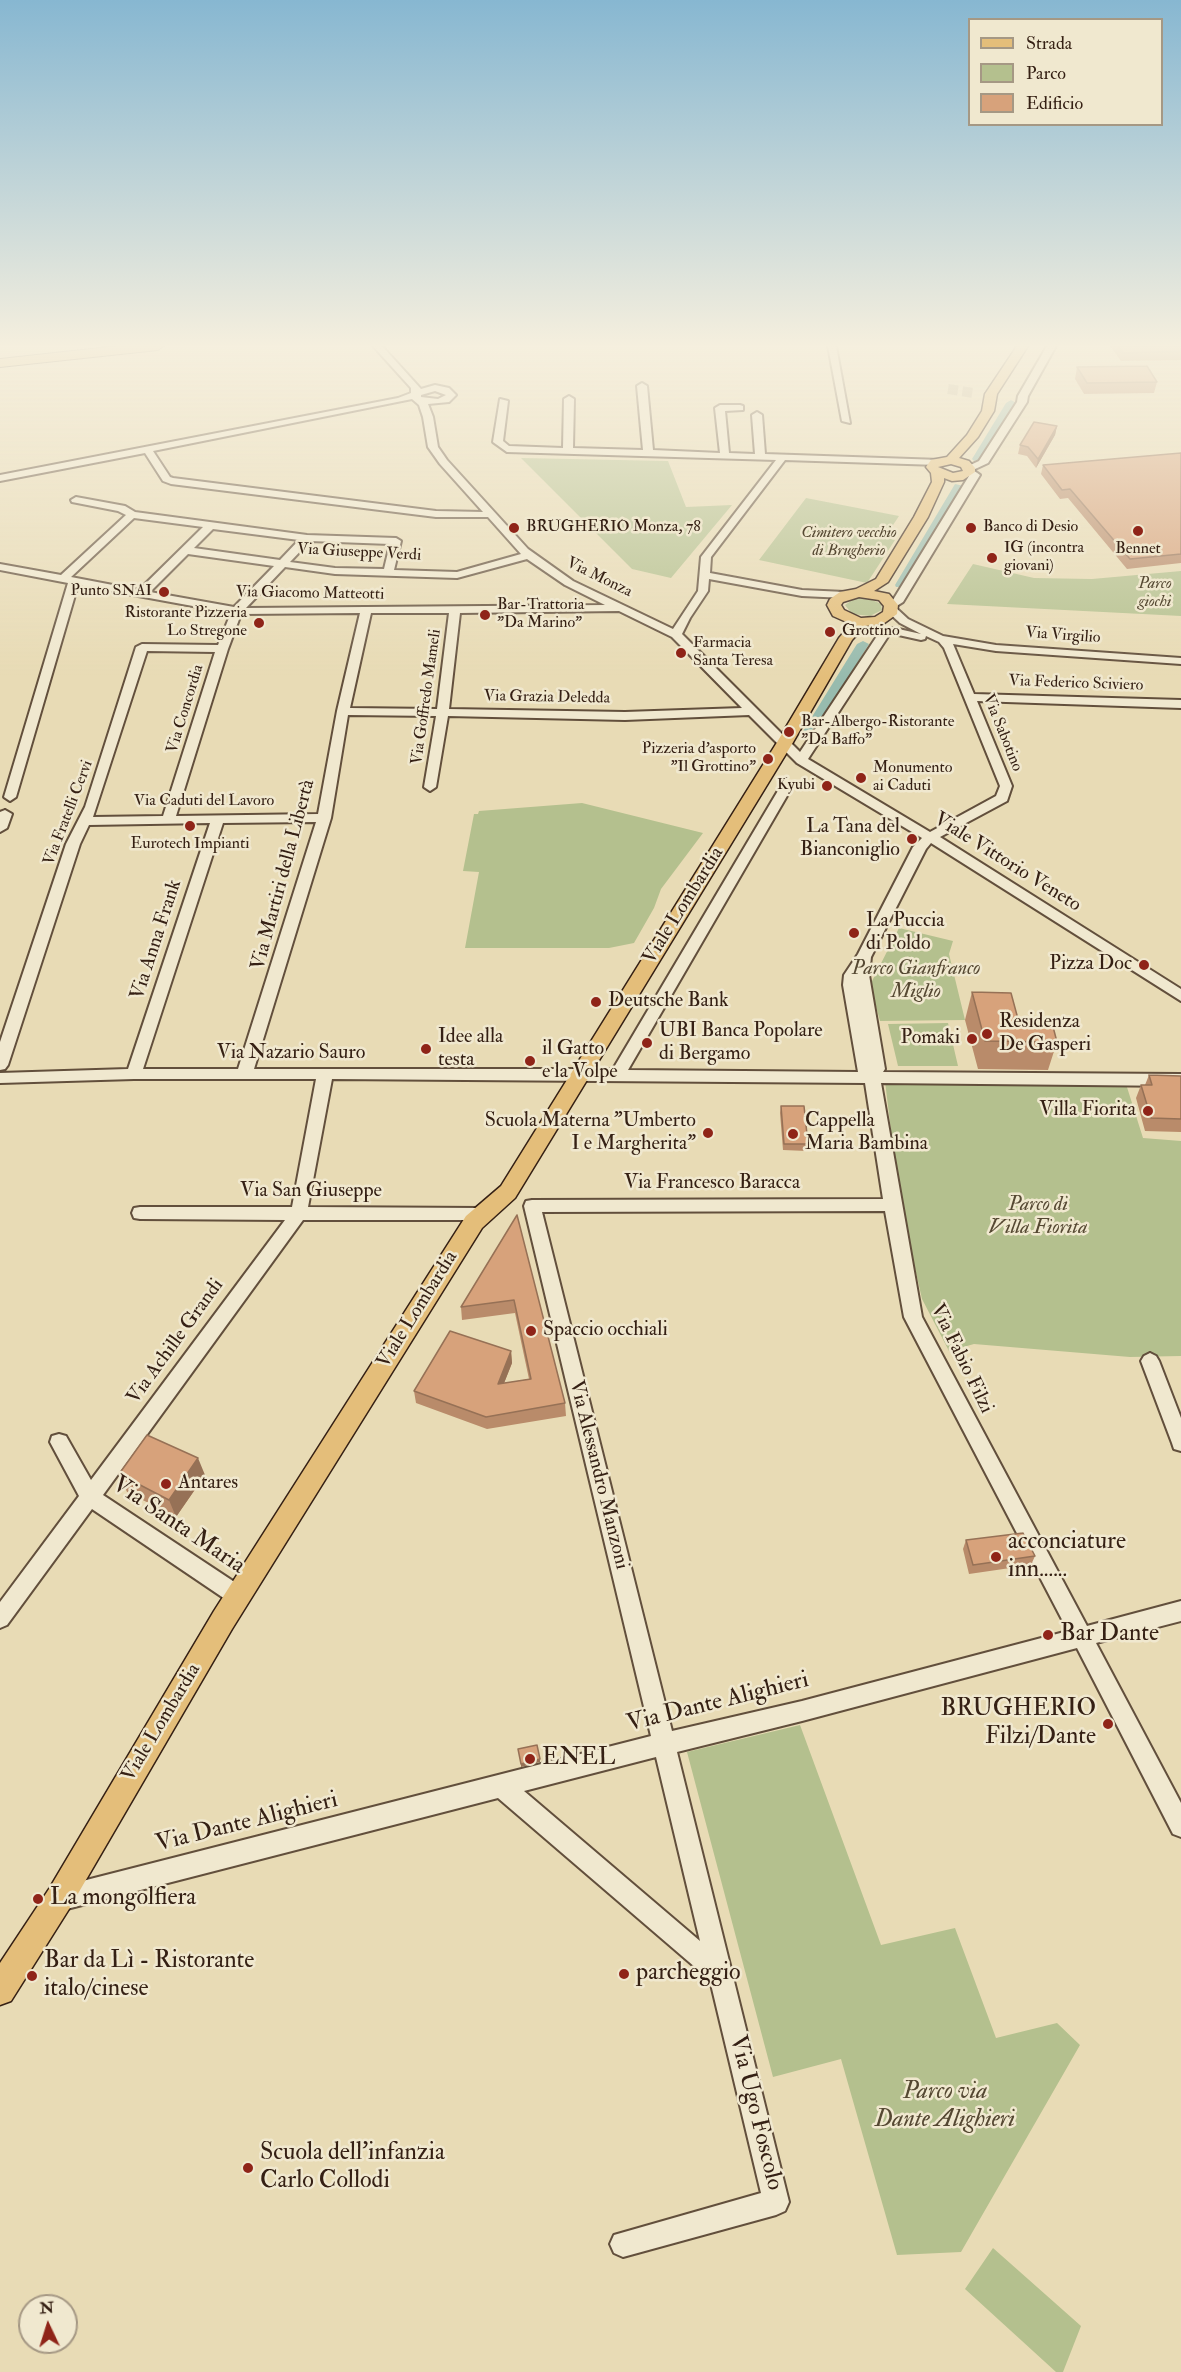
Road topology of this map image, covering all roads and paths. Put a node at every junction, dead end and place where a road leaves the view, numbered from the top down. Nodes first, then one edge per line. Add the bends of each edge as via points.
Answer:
1 (108, 457) edge
2 (152, 457) edge
3 (440, 457) edge
4 (749, 457) edge
5 (760, 457) joint
6 (783, 457) junction
7 (958, 457) edge
8 (987, 457) edge
9 (951, 467) junction
10 (0, 478) edge
11 (76, 500) dead end
12 (491, 514) junction
13 (132, 515) junction
14 (921, 517) junction
15 (210, 526) junction
16 (307, 538) junction
17 (185, 550) junction
18 (530, 555) junction
19 (283, 565) junction
20 (0, 567) edge
21 (388, 573) junction
22 (706, 575) junction
23 (68, 580) junction
24 (881, 582) junction
25 (142, 593) junction
26 (802, 593) junction
27 (852, 594) junction
28 (889, 604) junction
29 (623, 608) junction
30 (237, 611) junction
31 (455, 611) junction
32 (838, 611) junction
33 (366, 612) junction
34 (684, 618) junction
35 (878, 621) junction
36 (652, 622) junction
37 (861, 622) junction
38 (676, 635) junction
39 (846, 638) junction
40 (943, 640) junction
41 (222, 649) junction
42 (1181, 661) edge
43 (970, 698) junction
44 (1180, 706) edge
45 (343, 711) junction
46 (751, 711) junction
47 (443, 713) junction
48 (784, 744) junction
49 (801, 760) junction
50 (430, 788) dead end
51 (786, 789) dead end
52 (10, 797) dead end
53 (5, 814) dead end
54 (169, 818) junction
55 (218, 818) junction
56 (324, 818) junction
57 (85, 820) junction
58 (0, 828) edge
59 (930, 837) junction
60 (1181, 996) edge
61 (0, 1065) edge
62 (134, 1074) junction
63 (244, 1074) junction
64 (325, 1074) junction
65 (581, 1074) junction
66 (617, 1075) junction
67 (0, 1078) edge
68 (872, 1078) junction
69 (1181, 1080) edge
70 (892, 1205) junction
71 (532, 1206) joint
72 (140, 1213) dead end
73 (298, 1213) junction
74 (481, 1214) junction
75 (1150, 1361) dead end
76 (59, 1442) dead end
77 (1181, 1443) edge
78 (90, 1497) junction
79 (238, 1596) junction
80 (1181, 1611) edge
81 (0, 1618) edge
82 (1081, 1637) junction
83 (664, 1744) junction
84 (501, 1786) junction
85 (1181, 1826) edge
86 (59, 1899) junction
87 (721, 1974) junction
88 (0, 1990) edge
89 (623, 2244) dead end

1 - 10 street
2 - 12 street via 171,481 389,509
3 - 12 street, Via Monza
4 - 5 street
5 - 6 street
6 - 9 street via 905,461
6 - 22 street via 706,557
7 - 9 main road
8 - 9 street via 983,463
9 - 14 main road via 938,482
9 - 14 main road via 952,477
9 - 28 street via 975,475 897,602
11 - 13 street via 121,508
12 - 18 street, Via Monza
13 - 15 street
13 - 23 street
14 - 24 main road
15 - 16 street
15 - 17 street
16 - 19 street
16 - 21 street via 396,541
17 - 19 street, Via Giuseppe Verdi
17 - 25 street
18 - 21 street, Via Giuseppe Verdi via 457,575
18 - 29 street, Via Monza via 562,579
19 - 21 street, Via Giuseppe Verdi
19 - 30 street
20 - 23 street, Via Giacomo Matteotti
22 - 26 street
22 - 34 street via 704,591
23 - 25 street, Via Giacomo Matteotti
23 - 52 street
24 - 27 main road
24 - 28 main road
25 - 30 street, Via Giacomo Matteotti
26 - 27 street
26 - 32 street
27 - 28 main road
27 - 32 main road via 837,599
28 - 35 main road via 885,618
28 - 40 street, Via Virgilio via 904,621
29 - 31 street, Via Giacomo Matteotti
29 - 36 street, Via Monza
30 - 33 street, Via Giacomo Matteotti
30 - 41 street, Via Concordia
31 - 33 street, Via Giacomo Matteotti
31 - 47 street, Via Goffredo Mameli
32 - 37 main road
32 - 39 main road via 846,625
33 - 45 street, Via Martiri della Libertà
34 - 36 street
34 - 38 street
35 - 37 main road
35 - 40 street, Via Virgilio
36 - 38 street, Via Monza
37 - 39 main road, Viale Lombardia
38 - 46 street, Via Monza
39 - 48 main road, Viale Lombardia
40 - 42 street, Via Virgilio via 996,648
40 - 43 street, Via Sabotino
40 - 49 street via 885,632
41 - 54 street, Via Concordia
41 - 57 street, Via Fratelli Cervi via 142,647
43 - 44 street, Via Federico Sciviero
43 - 59 street, Via Sabotino via 1006,786 1002,798
45 - 47 street, Via Grazia Deledda
45 - 56 street, Via Martiri della Libertà
46 - 47 street, Via Grazia Deledda via 625,716
46 - 48 street, Via Monza
47 - 50 street, Via Goffredo Mameli
48 - 49 street, Viale Vittorio Veneto
48 - 65 main road, Viale Lombardia
49 - 59 street, Viale Vittorio Veneto
51 - 66 street, Viale Lombardia
53 - 58 street
54 - 55 street, Via Caduti del Lavoro
54 - 57 street, Via Caduti del Lavoro
55 - 56 street, Via Caduti del Lavoro
55 - 62 street, Via Anna Frank
56 - 63 street, Via Martiri della Libertà
57 - 61 street, Via Fratelli Cervi via 73,844
59 - 60 street, Viale Vittorio Veneto
59 - 68 street, Via Fabio Filzi via 916,854 865,956 862,975 877,1069
62 - 63 street, Via Nazario Sauro
62 - 67 street, Via Nazario Sauro
63 - 64 street, Via Nazario Sauro
64 - 65 street, Via Nazario Sauro
64 - 73 street
65 - 66 street, Via Nazario Sauro
65 - 74 main road, Viale Lombardia via 508,1192
66 - 68 street, Via Nazario Sauro
68 - 69 street, Via Nazario Sauro
68 - 70 street, Via Fabio Filzi
70 - 71 street, Via Francesco Baracca
70 - 82 street, Via Fabio Filzi via 917,1327
71 - 83 street, Via Alessandro Manzoni
72 - 73 street, Via San Giuseppe
73 - 74 street, Via San Giuseppe
73 - 78 street, Via Achille Grandi
74 - 79 main road, Viale Lombardia
75 - 77 street
76 - 78 street, Via Santa Maria
78 - 79 street, Via Santa Maria
78 - 81 street, Via Santa Maria
79 - 86 main road, Viale Lombardia
80 - 82 street, Via Dante Alighieri
82 - 83 street, Via Dante Alighieri
82 - 85 street, Via Fabio Filzi
83 - 84 street, Via Dante Alighieri
83 - 87 street, Via Ugo Foscolo
84 - 86 street, Via Dante Alighieri
84 - 87 street
86 - 88 main road, Viale Lombardia
87 - 89 street, Via Ugo Foscolo via 776,2202

